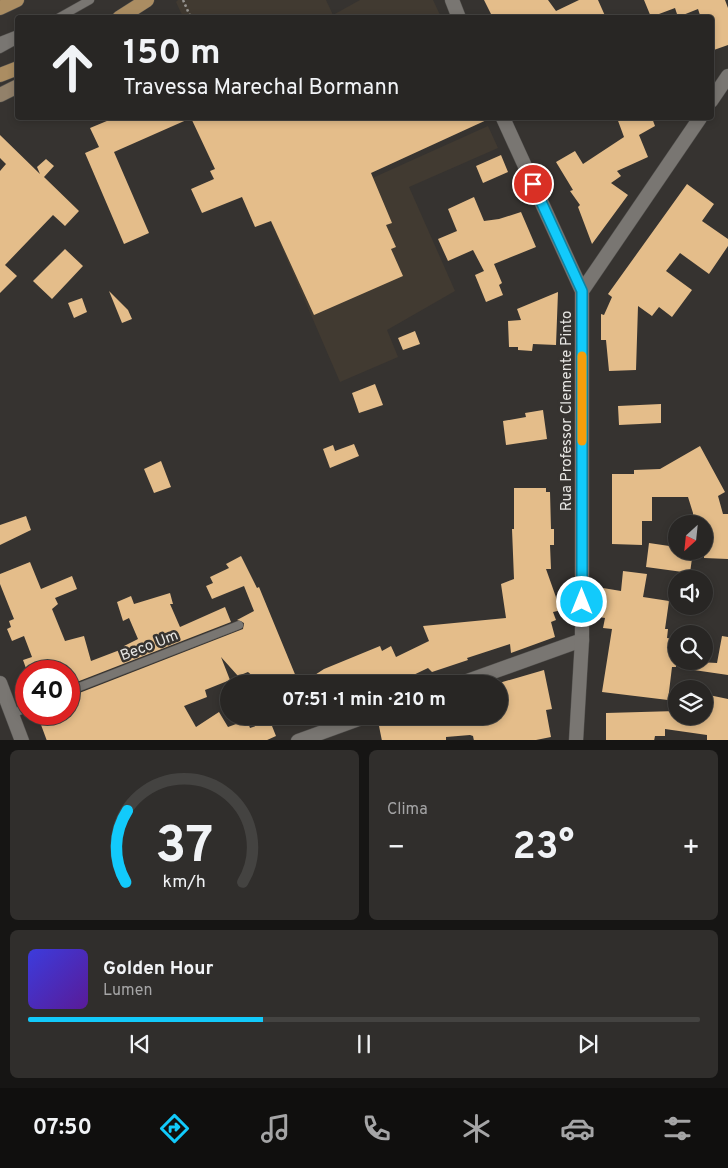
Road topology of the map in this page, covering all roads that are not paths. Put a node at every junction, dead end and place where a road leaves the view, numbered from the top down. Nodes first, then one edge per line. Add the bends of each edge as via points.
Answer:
1 (17, 0) edge
2 (90, 0) edge
3 (147, 0) edge
4 (452, 0) edge
5 (0, 8) edge
6 (62, 15) edge
7 (124, 15) edge
8 (458, 15) edge
9 (15, 33) edge
10 (15, 34) edge
11 (0, 37) edge
12 (15, 40) edge
13 (0, 41) edge
14 (0, 48) edge
15 (15, 69) edge
16 (0, 75) edge
17 (728, 76) edge
18 (15, 88) edge
19 (0, 95) edge
20 (714, 97) edge
21 (504, 120) edge
22 (699, 120) edge
23 (582, 291) junction
24 (239, 625) dead end
25 (582, 640) junction
26 (484, 675) edge
27 (0, 683) edge
28 (80, 687) edge
29 (15, 713) edge
30 (12, 714) junction
31 (341, 725) edge
32 (22, 740) edge
33 (298, 740) edge
34 (576, 740) edge

1 - 5 main road
2 - 6 lane
3 - 7 main road
4 - 8 street
9 - 11 lane
10 - 13 lane
12 - 14 lane
15 - 16 main road
17 - 20 street
18 - 19 main road
21 - 23 street
22 - 23 street, Rua Professor Clemente Pinto
23 - 25 street, Rua Professor Clemente Pinto
24 - 28 lane, Beco Um
25 - 26 street
25 - 34 street, Rua Professor Clemente Pinto
27 - 30 street
29 - 30 lane
30 - 32 street
31 - 33 street

